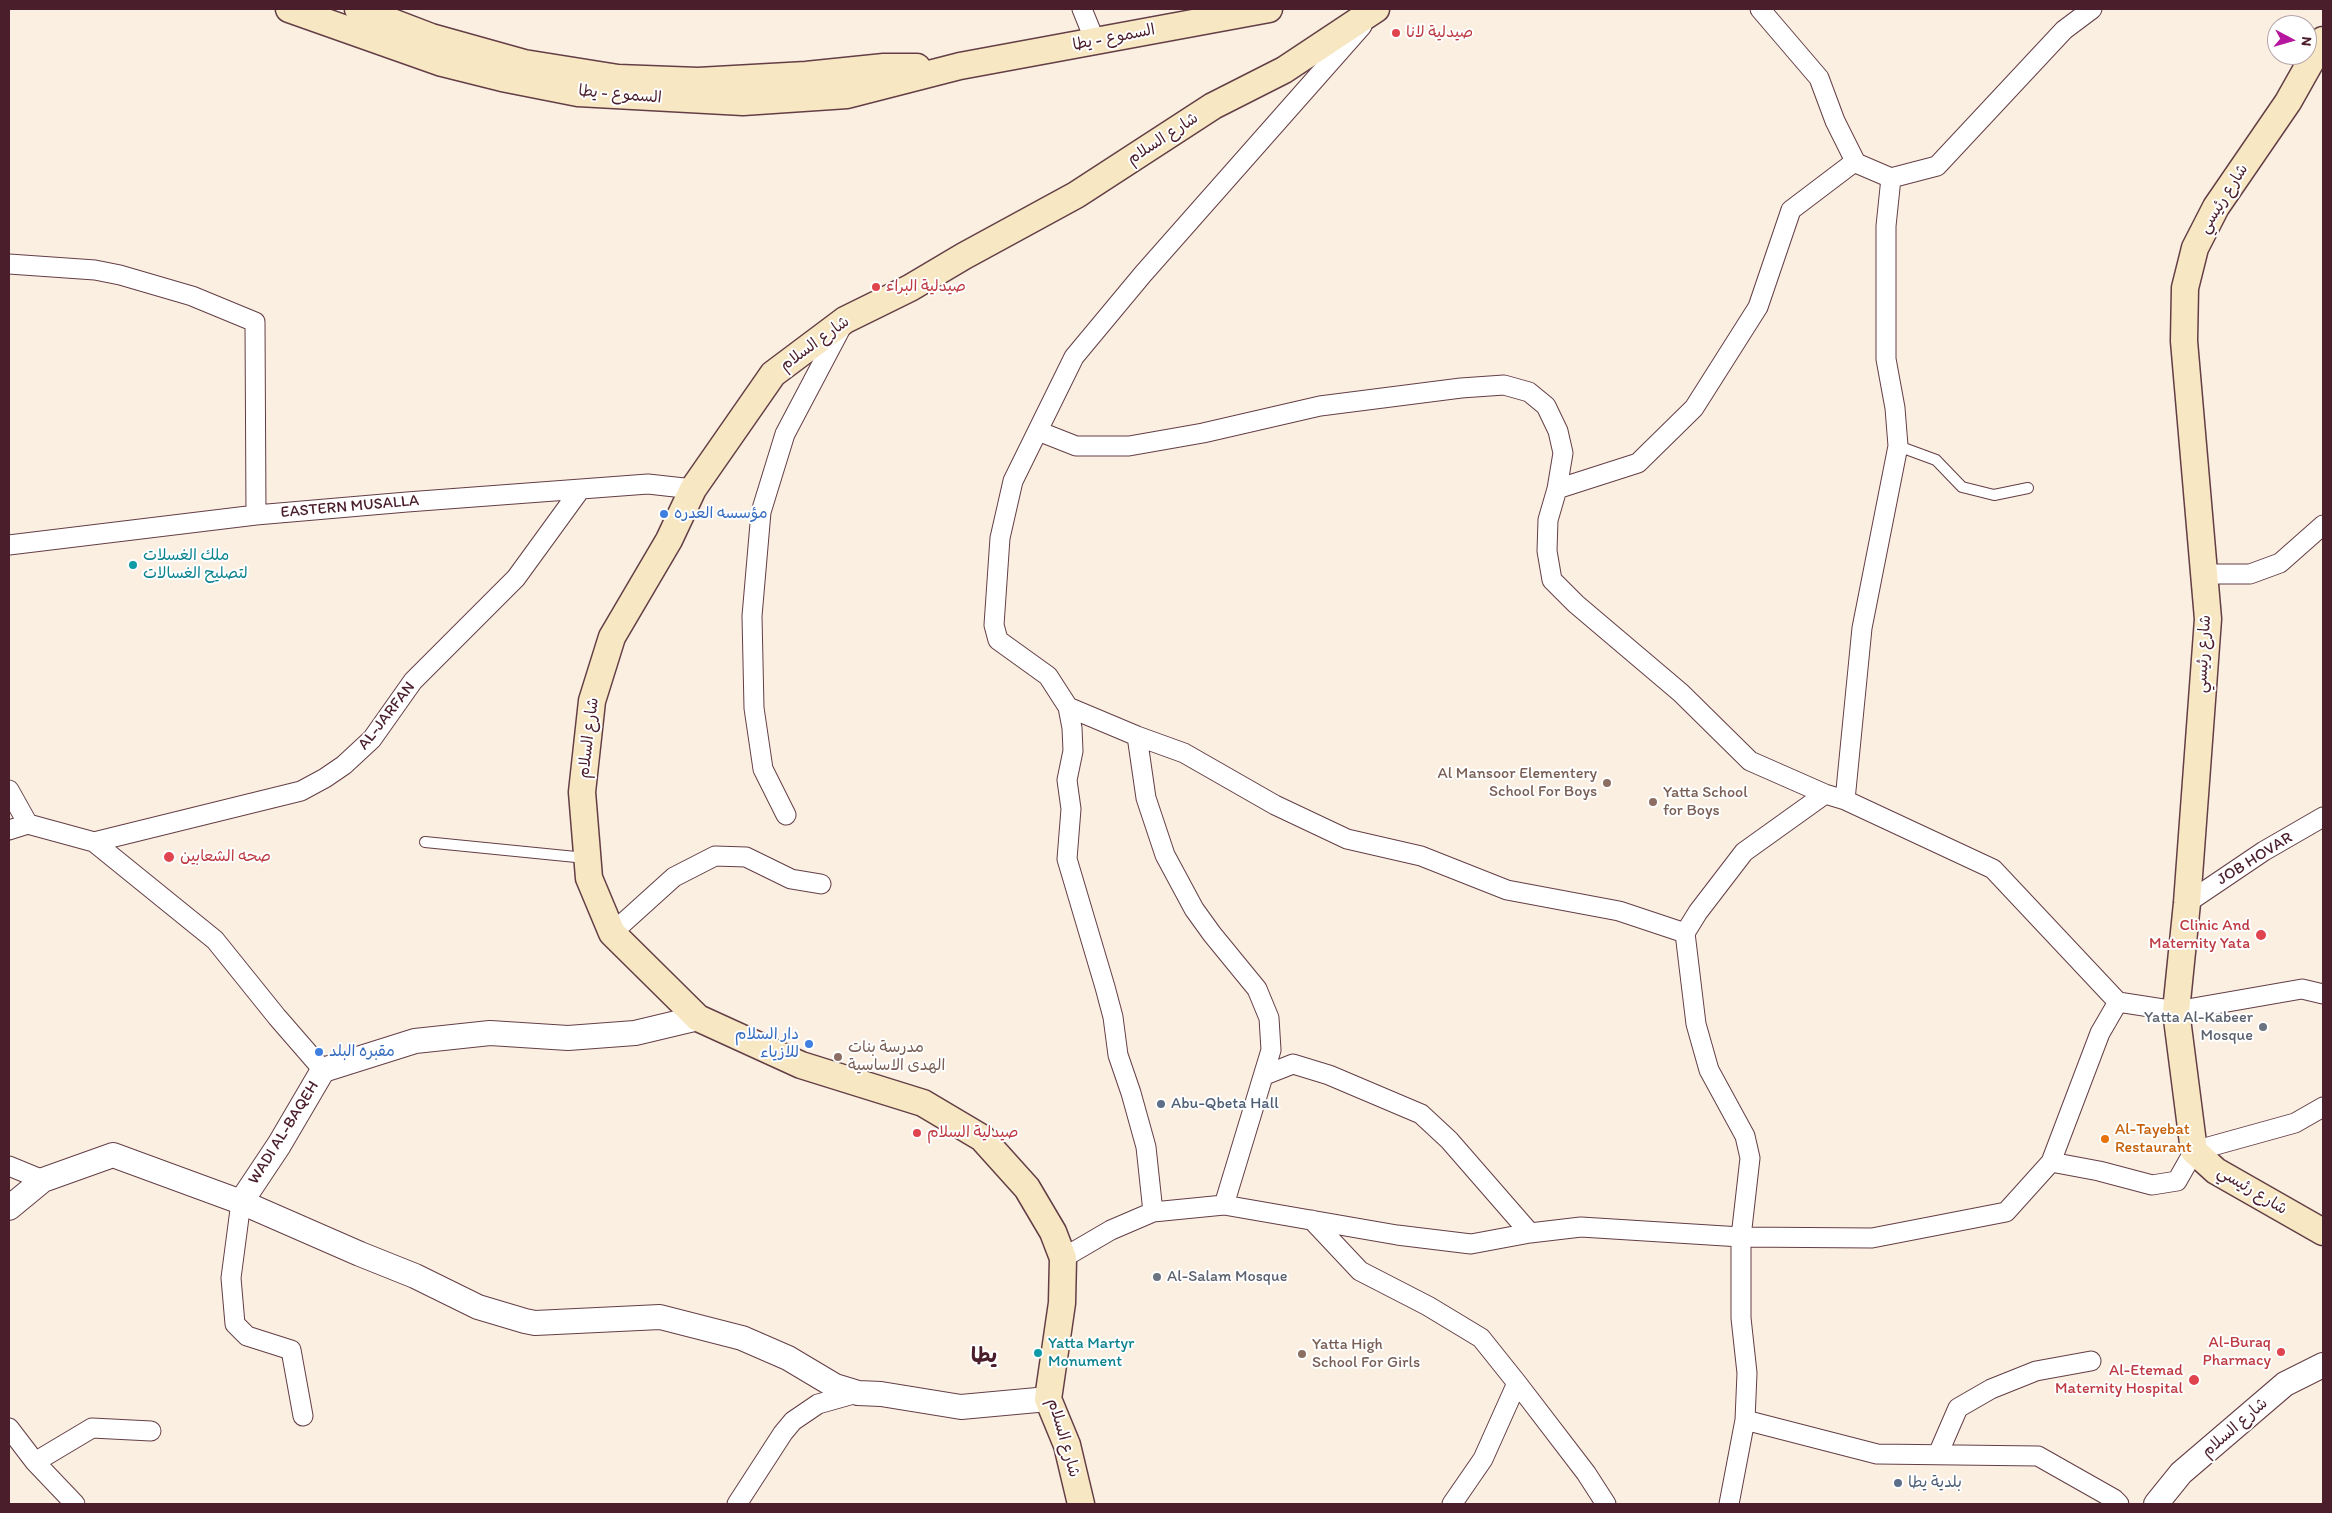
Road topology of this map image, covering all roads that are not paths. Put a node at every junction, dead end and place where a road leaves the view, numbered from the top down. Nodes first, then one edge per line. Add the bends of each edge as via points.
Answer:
1 (289, 9) edge
2 (358, 9) edge
3 (1082, 9) edge
4 (1268, 9) edge
5 (1353, 9) edge
6 (1377, 9) edge
7 (1760, 9) edge
8 (2092, 9) edge
9 (2323, 40) edge
10 (1095, 42) junction
11 (960, 66) junction
12 (1856, 163) junction
13 (1891, 178) junction
14 (9, 264) edge
15 (845, 320) junction
16 (1038, 431) junction
17 (1898, 446) junction
18 (2028, 488) dead end
19 (693, 489) junction
20 (1557, 489) junction
21 (580, 490) junction
22 (256, 515) junction
23 (2323, 525) edge
24 (9, 545) edge
25 (2204, 574) junction
26 (1068, 707) junction
27 (1137, 736) junction
28 (9, 790) edge
29 (1825, 794) junction
30 (1845, 800) junction
31 (786, 815) dead end
32 (2323, 817) edge
33 (28, 824) junction
34 (9, 830) edge
35 (94, 842) junction
36 (425, 842) dead end
37 (587, 858) junction
38 (821, 884) dead end
39 (2187, 903) junction
40 (612, 933) junction
41 (1685, 933) junction
42 (2323, 994) edge
43 (2118, 1002) junction
44 (2176, 1011) junction
45 (698, 1018) junction
46 (323, 1070) junction
47 (1265, 1075) junction
48 (2323, 1107) edge
49 (2194, 1151) junction
50 (2051, 1162) junction
51 (9, 1166) edge
52 (43, 1180) junction
53 (242, 1202) junction
54 (1224, 1205) junction
55 (9, 1208) edge
56 (1153, 1212) junction
57 (1312, 1220) junction
58 (2323, 1232) edge
59 (1530, 1233) junction
60 (1741, 1237) junction
61 (1063, 1258) junction
62 (2091, 1360) dead end
63 (2323, 1365) edge
64 (1517, 1383) junction
65 (858, 1393) junction
66 (1048, 1399) junction
67 (303, 1416) dead end
68 (1744, 1420) junction
69 (9, 1428) edge
70 (151, 1431) dead end
71 (1938, 1454) junction
72 (35, 1462) junction
73 (75, 1504) edge
74 (737, 1504) edge
75 (1081, 1504) edge
76 (1452, 1504) edge
77 (1606, 1504) edge
78 (1729, 1504) edge
79 (2119, 1504) edge
80 (2156, 1504) edge

1 - 11 main road, السموع - يطا via 442,63 578,93 743,102 828,96
2 - 11 main road, السموع - يطا via 431,37 524,63 618,78 698,81 884,67
3 - 10 street
4 - 10 main road, السموع - يطا
5 - 6 main road
6 - 15 main road, شارع السلام via 1284,70 1213,106 1076,195 910,288
6 - 16 street via 1074,357
7 - 12 street via 1819,78
8 - 13 street via 2064,30 1937,166
9 - 25 main road, شارع رئيسي via 2288,102 2216,207 2195,248 2185,288 2184,342
10 - 11 main road, السموع - يطا
12 - 13 street
12 - 20 street via 1791,210 1758,306 1694,408 1638,463
13 - 17 street via 1886,226 1886,360
14 - 22 street via 95,270 120,275 192,296 254,322
15 - 19 main road, شارع السلام via 774,374
15 - 31 street via 785,434 762,512 752,616 754,708 764,769
16 - 20 street via 1076,446 1129,446 1320,406 1504,385 1529,392 1546,406 1563,452
16 - 26 street via 1013,482 1000,538 994,626 998,640 1048,676
17 - 18 lane via 1936,460 1962,487 1994,495
17 - 30 street via 1862,628
19 - 21 street, EASTERN MUSALLA via 648,484
19 - 37 main road, شارع السلام via 669,540 612,637 592,701 582,792
20 - 29 street via 1548,520 1552,580 1681,693 1750,761
21 - 22 street, EASTERN MUSALLA
21 - 35 street, AL-JARFAN via 516,578 413,681 377,732 344,765 301,791
22 - 24 street, EASTERN MUSALLA
23 - 25 street via 2280,563 2250,574
25 - 39 main road, شارع رئيسي via 2208,619
26 - 27 street
26 - 56 street via 1073,751 1067,780 1071,809 1067,858 1113,1017 1118,1055 1146,1147
27 - 41 street via 1184,753 1275,805 1347,839 1421,856 1507,890 1619,911
27 - 47 street via 1146,798 1165,855 1194,909 1247,975 1264,1003 1271,1034
28 - 33 street
29 - 30 street
29 - 41 street via 1744,852
30 - 43 street via 1993,869
32 - 39 street, JOB HOVAR via 2264,851
33 - 34 street
33 - 35 street, AL-JARFAN
35 - 46 street via 215,940
36 - 37 lane
37 - 40 main road, شارع السلام via 589,878
38 - 40 street via 791,879 746,857 715,856 674,877
39 - 44 main road, شارع رئيسي
40 - 45 main road, شارع السلام
41 - 60 street via 1696,1024 1709,1070 1745,1136 1750,1158
42 - 44 street via 2302,989
43 - 44 street
43 - 50 street via 2100,1033
44 - 49 main road, شارع رئيسي
45 - 46 street, WADI AL-BAQEH via 635,1033 568,1038 490,1032 415,1041
45 - 61 main road, شارع السلام via 801,1066 923,1102 982,1138 1027,1188 1053,1232
46 - 53 street, WADI AL-BAQEH
47 - 54 street
47 - 59 street via 1293,1064 1329,1075 1421,1114 1449,1140
48 - 49 street via 2295,1123
49 - 50 street via 2177,1181 2152,1185
49 - 58 main road, شارع رئيسي via 2216,1171
50 - 60 street via 2006,1212 1872,1238
51 - 52 street
52 - 53 street, WADI AL-BAQEH via 113,1155
52 - 55 street, WADI AL-BAQEH
53 - 65 street via 501,1316 534,1323 660,1318 742,1338 788,1358 835,1386
53 - 67 street via 231,1278 235,1324 247,1336 291,1350
54 - 56 street
54 - 57 street
56 - 61 street via 1111,1230
57 - 59 street via 1471,1244
57 - 64 street via 1360,1270 1480,1338
59 - 60 street via 1581,1227
60 - 68 street via 1741,1318 1747,1373
61 - 66 main road, شارع السلام via 1060,1319
62 - 71 street via 2036,1371 1991,1389 1958,1408
63 - 80 street, شارع السلام via 2285,1384 2181,1473
64 - 76 street via 1483,1459
64 - 77 street
65 - 66 street via 962,1406
65 - 74 street via 818,1404 793,1421
66 - 75 main road, شارع السلام via 1066,1445
68 - 71 street via 1876,1454
68 - 78 street
69 - 72 street
70 - 72 street via 92,1428
71 - 79 street via 2038,1456 2114,1498
72 - 73 street

